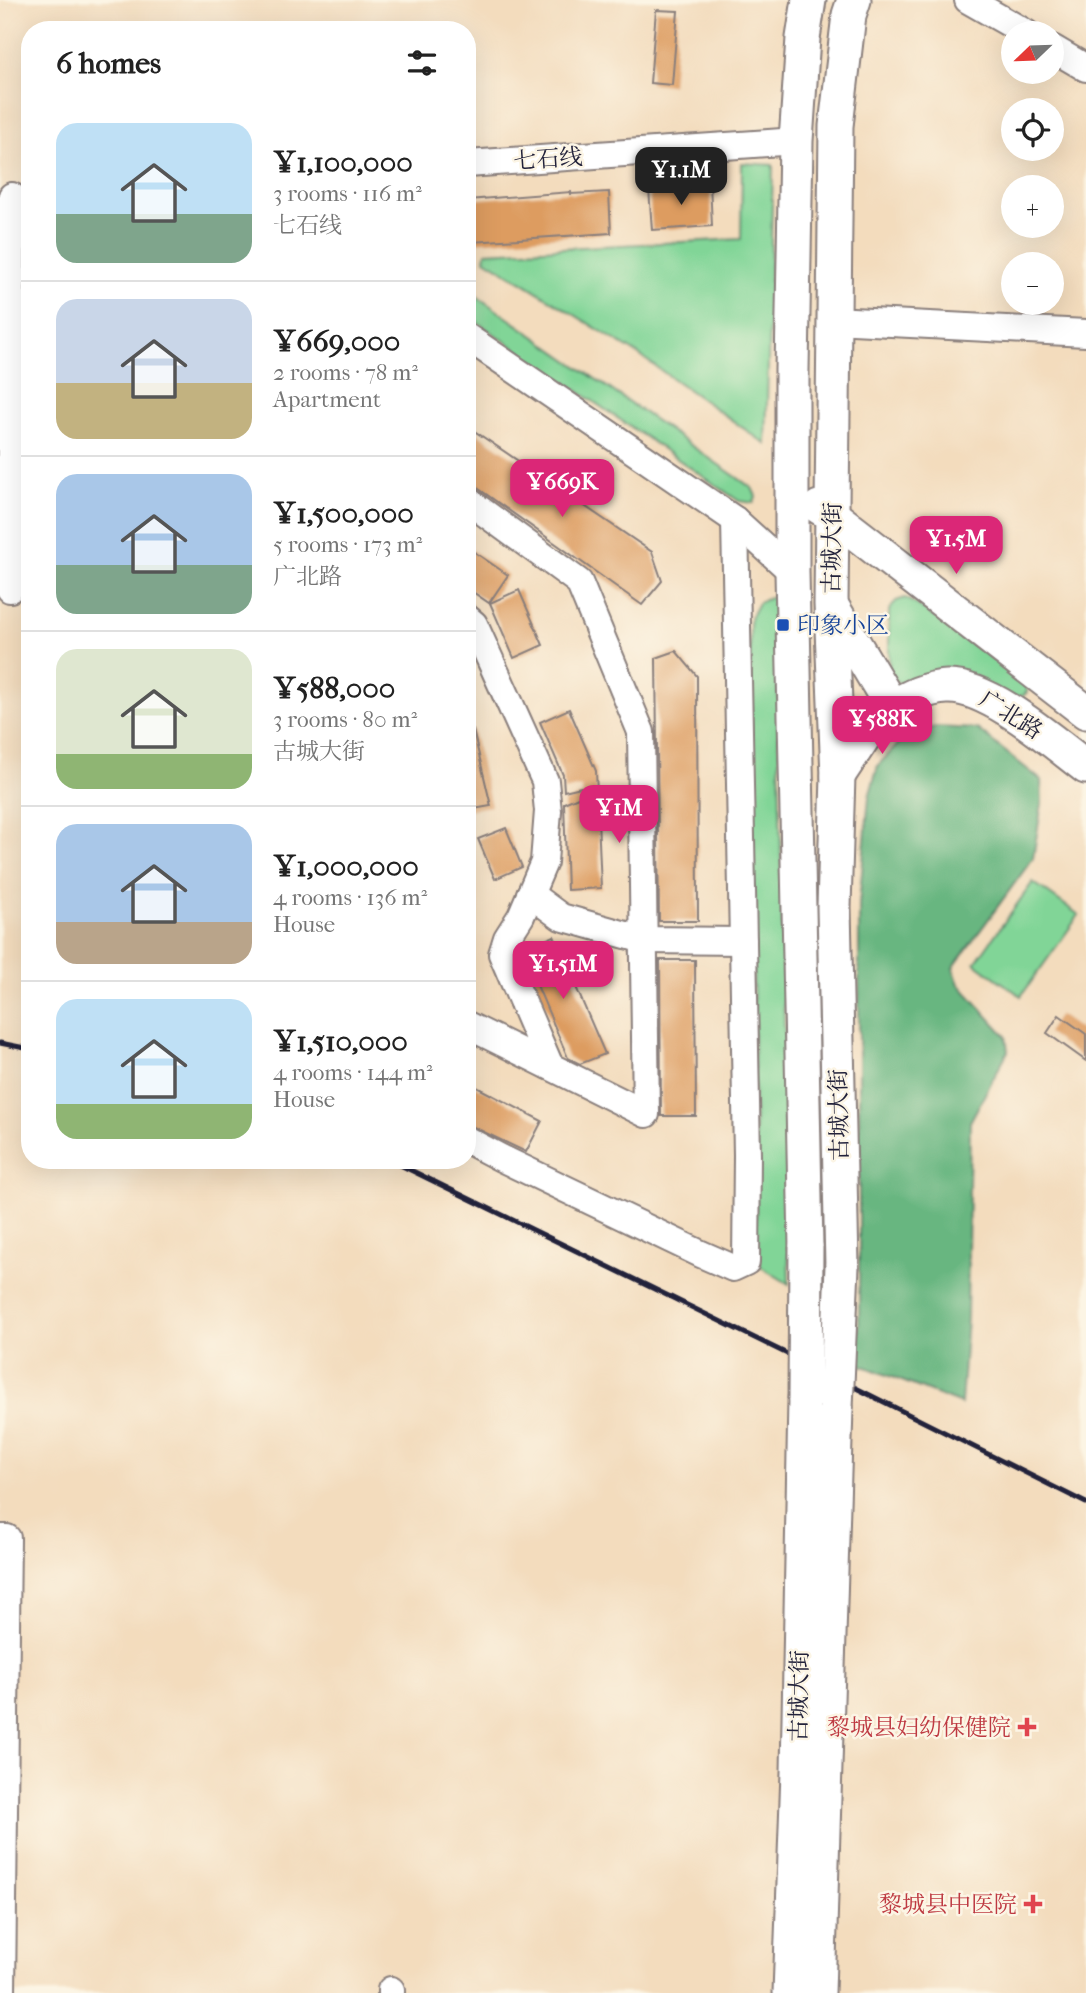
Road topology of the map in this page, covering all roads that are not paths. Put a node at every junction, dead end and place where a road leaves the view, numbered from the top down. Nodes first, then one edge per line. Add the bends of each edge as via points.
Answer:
1 (809, 0) edge
2 (854, 0) edge
3 (975, 2) edge
4 (1006, 21) edge
5 (1064, 55) edge
6 (1086, 68) edge
7 (796, 141) junction
8 (476, 163) edge
9 (14, 196) edge
10 (21, 275) edge
11 (833, 320) junction
12 (1086, 333) edge
13 (476, 343) edge
14 (792, 491) junction
15 (476, 507) edge
16 (832, 515) junction
17 (735, 520) junction
18 (792, 572) junction
19 (10, 589) dead end
20 (831, 604) junction
21 (476, 628) edge
22 (892, 707) junction
23 (1086, 712) edge
24 (1086, 767) edge
25 (838, 776) junction
26 (530, 894) junction
27 (644, 940) junction
28 (743, 941) junction
29 (476, 1029) edge
30 (550, 1066) junction
31 (476, 1145) edge
32 (821, 1404) junction
33 (0, 1538) edge
34 (2, 1993) edge
35 (790, 1993) edge
36 (818, 1993) edge

1 - 7 main road, 古城大街
2 - 11 main road, 古城大街 via 836,126
3 - 4 street
5 - 6 street
7 - 8 street, 七石线
7 - 14 main road, 古城大街
9 - 10 street
10 - 19 street
11 - 12 street
11 - 16 main road, 古城大街
13 - 17 street
14 - 16 main road, 广北路
14 - 18 main road, 古城大街
15 - 27 street via 579,582 641,732
16 - 20 main road, 古城大街
16 - 23 main road, 广北路
17 - 18 street
17 - 28 street
18 - 20 main road
18 - 32 main road, 古城大街, bridge via 806,1247
20 - 22 main road
20 - 25 main road, 古城大街
21 - 26 street via 545,780 544,862
22 - 24 main road, 广北路 via 916,693 947,687 970,690 1016,715
22 - 25 main road, 广北路 via 856,745
25 - 32 main road, 古城大街, bridge via 834,906 842,1266
26 - 27 street via 561,917
26 - 30 street via 502,954
27 - 28 street
27 - 30 street via 646,1114
28 - 31 street via 746,1262 733,1268
29 - 30 street
32 - 35 main road, 古城大街 via 798,1772
32 - 36 main road, 古城大街
33 - 34 street via 7,1538

